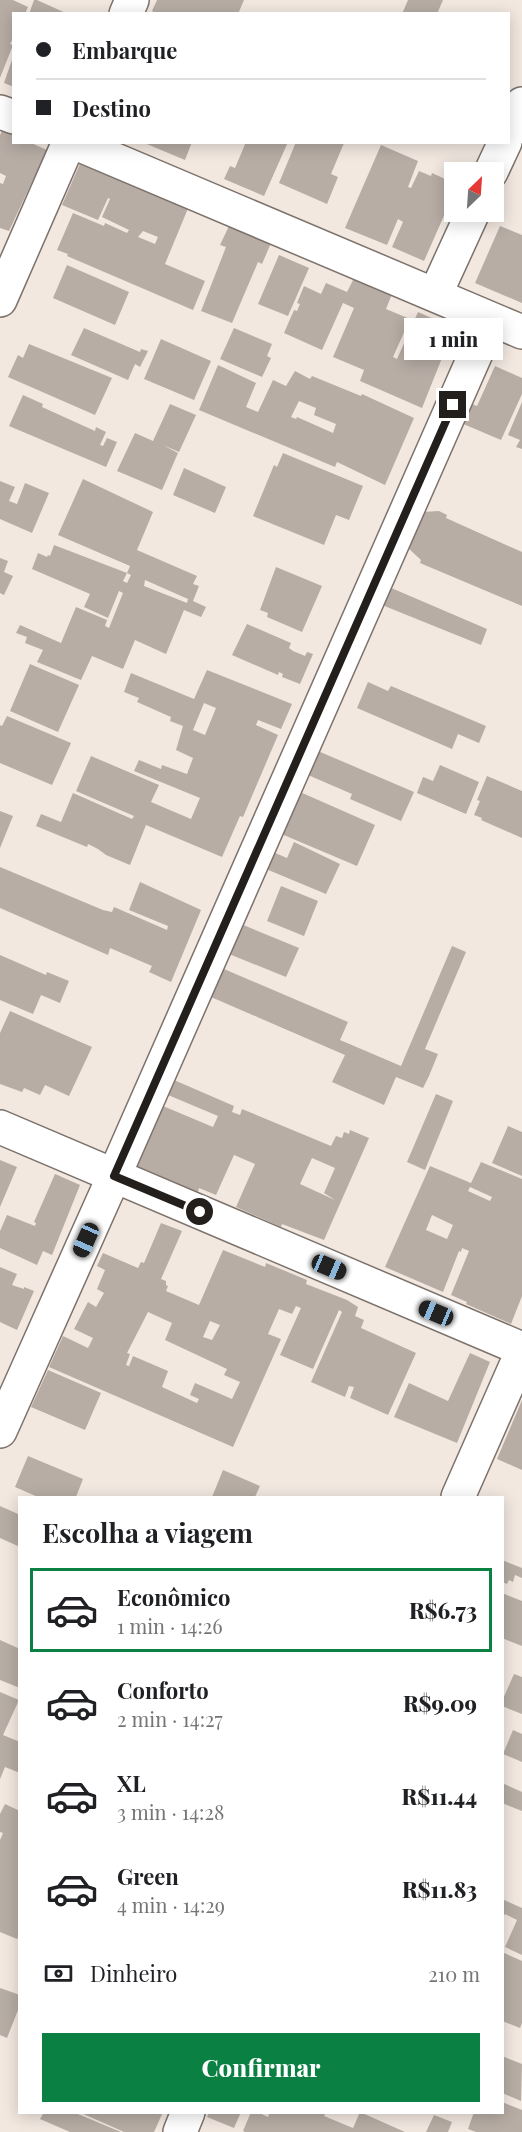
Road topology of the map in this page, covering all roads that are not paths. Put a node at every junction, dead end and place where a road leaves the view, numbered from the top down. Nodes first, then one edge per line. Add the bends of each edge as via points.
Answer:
1 (522, 104) edge
2 (510, 130) edge
3 (70, 144) edge
4 (76, 144) edge
5 (504, 144) edge
6 (496, 162) edge
7 (468, 222) edge
8 (435, 295) junction
9 (0, 300) edge
10 (491, 319) junction
11 (522, 332) edge
12 (0, 1127) edge
13 (114, 1176) junction
14 (522, 1351) edge
15 (0, 1431) edge
16 (458, 1496) edge
17 (187, 2114) edge
18 (180, 2132) edge

1 - 2 street
3 - 9 street
4 - 8 street
5 - 6 street
7 - 8 street
8 - 10 street
10 - 11 street
10 - 13 street
12 - 13 street
13 - 14 street
13 - 15 street
14 - 16 street
17 - 18 street

